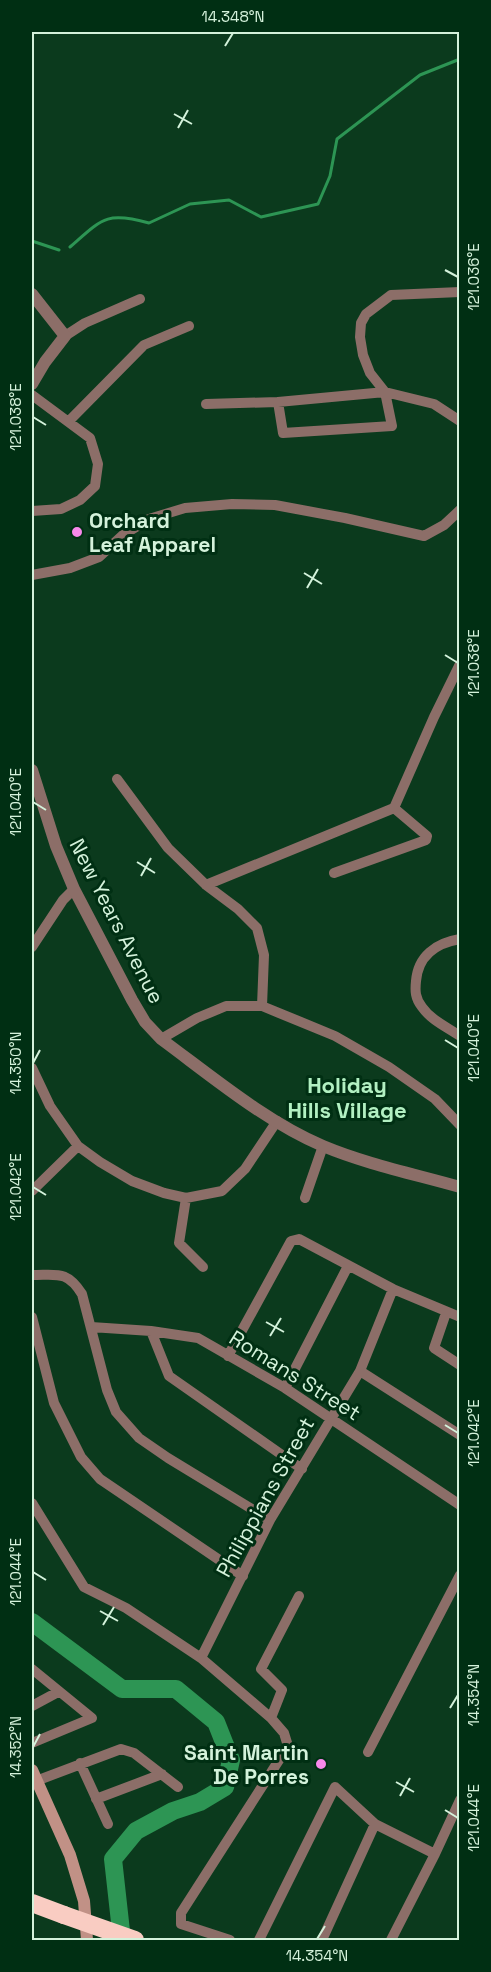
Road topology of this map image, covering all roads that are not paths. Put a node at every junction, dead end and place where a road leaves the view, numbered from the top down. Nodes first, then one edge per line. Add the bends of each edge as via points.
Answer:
1 (459, 292) edge
2 (32, 294) edge
3 (140, 299) dead end
4 (189, 326) dead end
5 (65, 336) junction
6 (32, 384) edge
7 (385, 392) junction
8 (32, 395) edge
9 (278, 402) junction
10 (206, 404) dead end
11 (69, 421) junction
12 (459, 421) edge
13 (459, 510) edge
14 (32, 511) edge
15 (32, 575) edge
16 (459, 664) edge
17 (32, 770) edge
18 (117, 778) dead end
19 (394, 808) junction
20 (334, 873) dead end
21 (207, 885) junction
22 (74, 889) junction
23 (459, 939) edge
24 (32, 946) edge
25 (262, 1006) junction
26 (459, 1036) edge
27 (161, 1039) junction
28 (32, 1068) edge
29 (277, 1121) junction
30 (459, 1125) edge
31 (78, 1146) junction
32 (323, 1146) junction
33 (459, 1187) edge
34 (32, 1191) edge
35 (186, 1198) junction
36 (305, 1198) dead end
37 (348, 1266) junction
38 (203, 1267) dead end
39 (32, 1275) edge
40 (393, 1289) junction
41 (446, 1313) junction
42 (32, 1317) edge
43 (459, 1317) edge
44 (91, 1327) junction
45 (151, 1331) junction
46 (228, 1356) junction
47 (459, 1365) edge
48 (360, 1371) junction
49 (285, 1388) junction
50 (330, 1420) junction
51 (459, 1436) edge
52 (302, 1469) junction
53 (32, 1503) edge
54 (459, 1506) edge
55 (270, 1520) junction
56 (459, 1575) edge
57 (243, 1576) junction
58 (299, 1596) dead end
59 (201, 1658) junction
60 (32, 1669) edge
61 (58, 1692) junction
62 (32, 1706) edge
63 (271, 1718) junction
64 (32, 1743) edge
65 (368, 1752) dead end
66 (80, 1763) junction
67 (162, 1774) junction
68 (34, 1776) edge
69 (177, 1787) dead end
70 (96, 1799) junction
71 (459, 1802) edge
72 (108, 1824) dead end
73 (375, 1824) junction
74 (435, 1854) junction
75 (32, 1903) edge
76 (87, 1941) edge
77 (135, 1941) edge
78 (231, 1941) edge
79 (259, 1941) edge
80 (322, 1941) edge
81 (391, 1941) edge

1 - 7 street via 390,294 366,315 361,323 363,355 370,373
2 - 5 street
3 - 5 street
4 - 11 street via 144,345
5 - 6 street
7 - 9 street
7 - 9 street via 392,426 381,428 283,433
7 - 12 street via 434,404
8 - 11 street
9 - 10 street
11 - 14 street via 90,438 98,465 95,486 80,500 61,509
13 - 15 street via 444,525 424,536 275,505 185,508 149,519 99,557 70,568
16 - 19 street
17 - 22 street, New Years Avenue
18 - 21 street via 168,848
19 - 20 street via 427,836 426,840
19 - 21 street
21 - 25 street via 257,928 264,955
22 - 24 street
22 - 27 street, New Years Avenue via 132,1000
23 - 26 street via 440,944 419,963 415,996 432,1018
25 - 27 street via 226,1006
25 - 30 street via 335,1036 389,1067 435,1099
27 - 29 street, New Years Avenue
28 - 31 street via 50,1106
29 - 32 street, New Years Avenue
29 - 35 street via 245,1169 222,1191
31 - 34 street
31 - 35 street via 132,1181
32 - 33 street, New Years Avenue
32 - 36 street
35 - 38 street via 179,1243
37 - 40 street
37 - 46 street via 299,1239 291,1242
37 - 49 street
39 - 44 street via 62,1275 74,1282 82,1294
40 - 41 street
40 - 48 street, Philippians Street
41 - 43 street
41 - 47 street via 434,1348
42 - 57 street via 54,1403 81,1457 100,1479
44 - 45 street, Romans Street
44 - 55 street via 106,1390 116,1412 139,1438
45 - 46 street, Romans Street via 198,1338
45 - 52 street via 169,1377
46 - 49 street, Romans Street
48 - 50 street, Philippians Street
48 - 51 street
49 - 50 street, Romans Street
50 - 52 street, Philippians Street
50 - 54 street, Romans Street
52 - 55 street, Philippians Street
53 - 59 street via 84,1587 126,1608
55 - 57 street, Philippians Street
56 - 65 street
57 - 59 street, Philippians Street
58 - 63 street via 261,1669 282,1690
59 - 63 street
60 - 61 street
61 - 62 street
61 - 64 street via 92,1718
63 - 78 street via 284,1733 288,1746 181,1913 181,1924
66 - 67 street via 126,1749
66 - 68 street
66 - 70 street
67 - 69 street
67 - 70 street
68 - 76 main road via 70,1855 84,1901
70 - 72 street
71 - 74 street
73 - 74 street
73 - 79 street via 335,1787
73 - 80 street
74 - 81 street
75 - 77 highway, bridge

